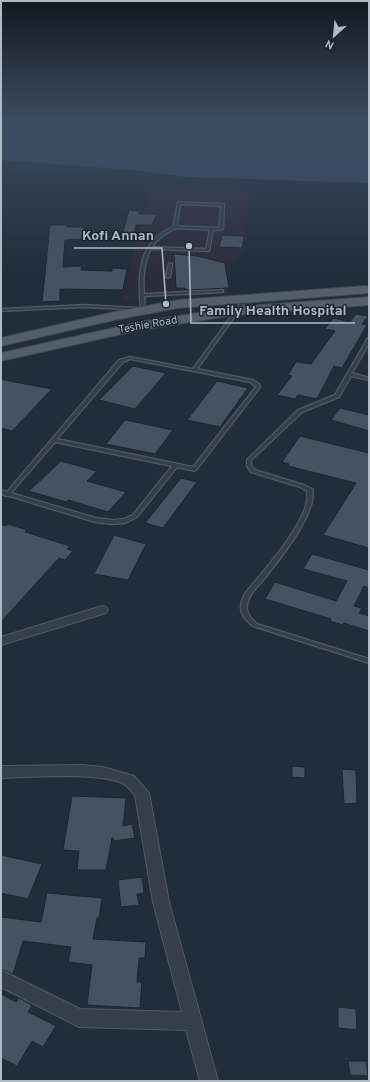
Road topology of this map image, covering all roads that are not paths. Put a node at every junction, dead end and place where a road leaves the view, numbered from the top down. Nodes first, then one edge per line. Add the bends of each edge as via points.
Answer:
1 (175, 228) junction
2 (212, 228) junction
3 (151, 248) junction
4 (170, 264) dead end
5 (168, 277) dead end
6 (369, 289) edge
7 (222, 291) dead end
8 (141, 296) junction
9 (246, 297) junction
10 (369, 301) edge
11 (143, 309) junction
12 (1, 310) edge
13 (235, 311) junction
14 (369, 339) edge
15 (1, 342) edge
16 (1, 357) edge
17 (194, 370) junction
18 (350, 374) junction
19 (369, 379) edge
20 (52, 440) junction
21 (175, 466) junction
22 (1, 492) edge
23 (7, 495) junction
24 (102, 610) dead end
25 (1, 641) edge
26 (369, 661) edge
27 (1, 772) edge
28 (1, 978) edge
29 (192, 1021) junction
30 (209, 1081) edge

1 - 2 lane
1 - 2 lane via 179,203 223,205 220,229
1 - 3 lane via 159,236
2 - 3 lane via 208,250
3 - 8 lane via 147,252 140,277
4 - 5 lane
6 - 9 main road, Teshie Road
7 - 8 lane
8 - 11 lane
9 - 11 main road, Teshie Road
9 - 13 lane
10 - 13 main road, Teshie Road
11 - 12 lane via 84,306
11 - 15 main road, Teshie Road
13 - 16 main road, Teshie Road via 140,326
13 - 17 lane
14 - 18 lane
17 - 20 lane via 130,358 120,361
17 - 21 lane via 251,381 258,387 196,468 191,470
18 - 19 lane
18 - 26 lane via 336,396 300,411 249,460 249,466 253,471 302,486 310,490 311,496 295,532 246,597 243,612 247,619 255,624
20 - 21 lane
20 - 23 lane
21 - 23 lane via 135,516 125,521 96,520
22 - 23 lane
24 - 25 street
27 - 29 street via 103,773 129,780 142,794 161,902
28 - 29 street via 79,1018
29 - 30 street

